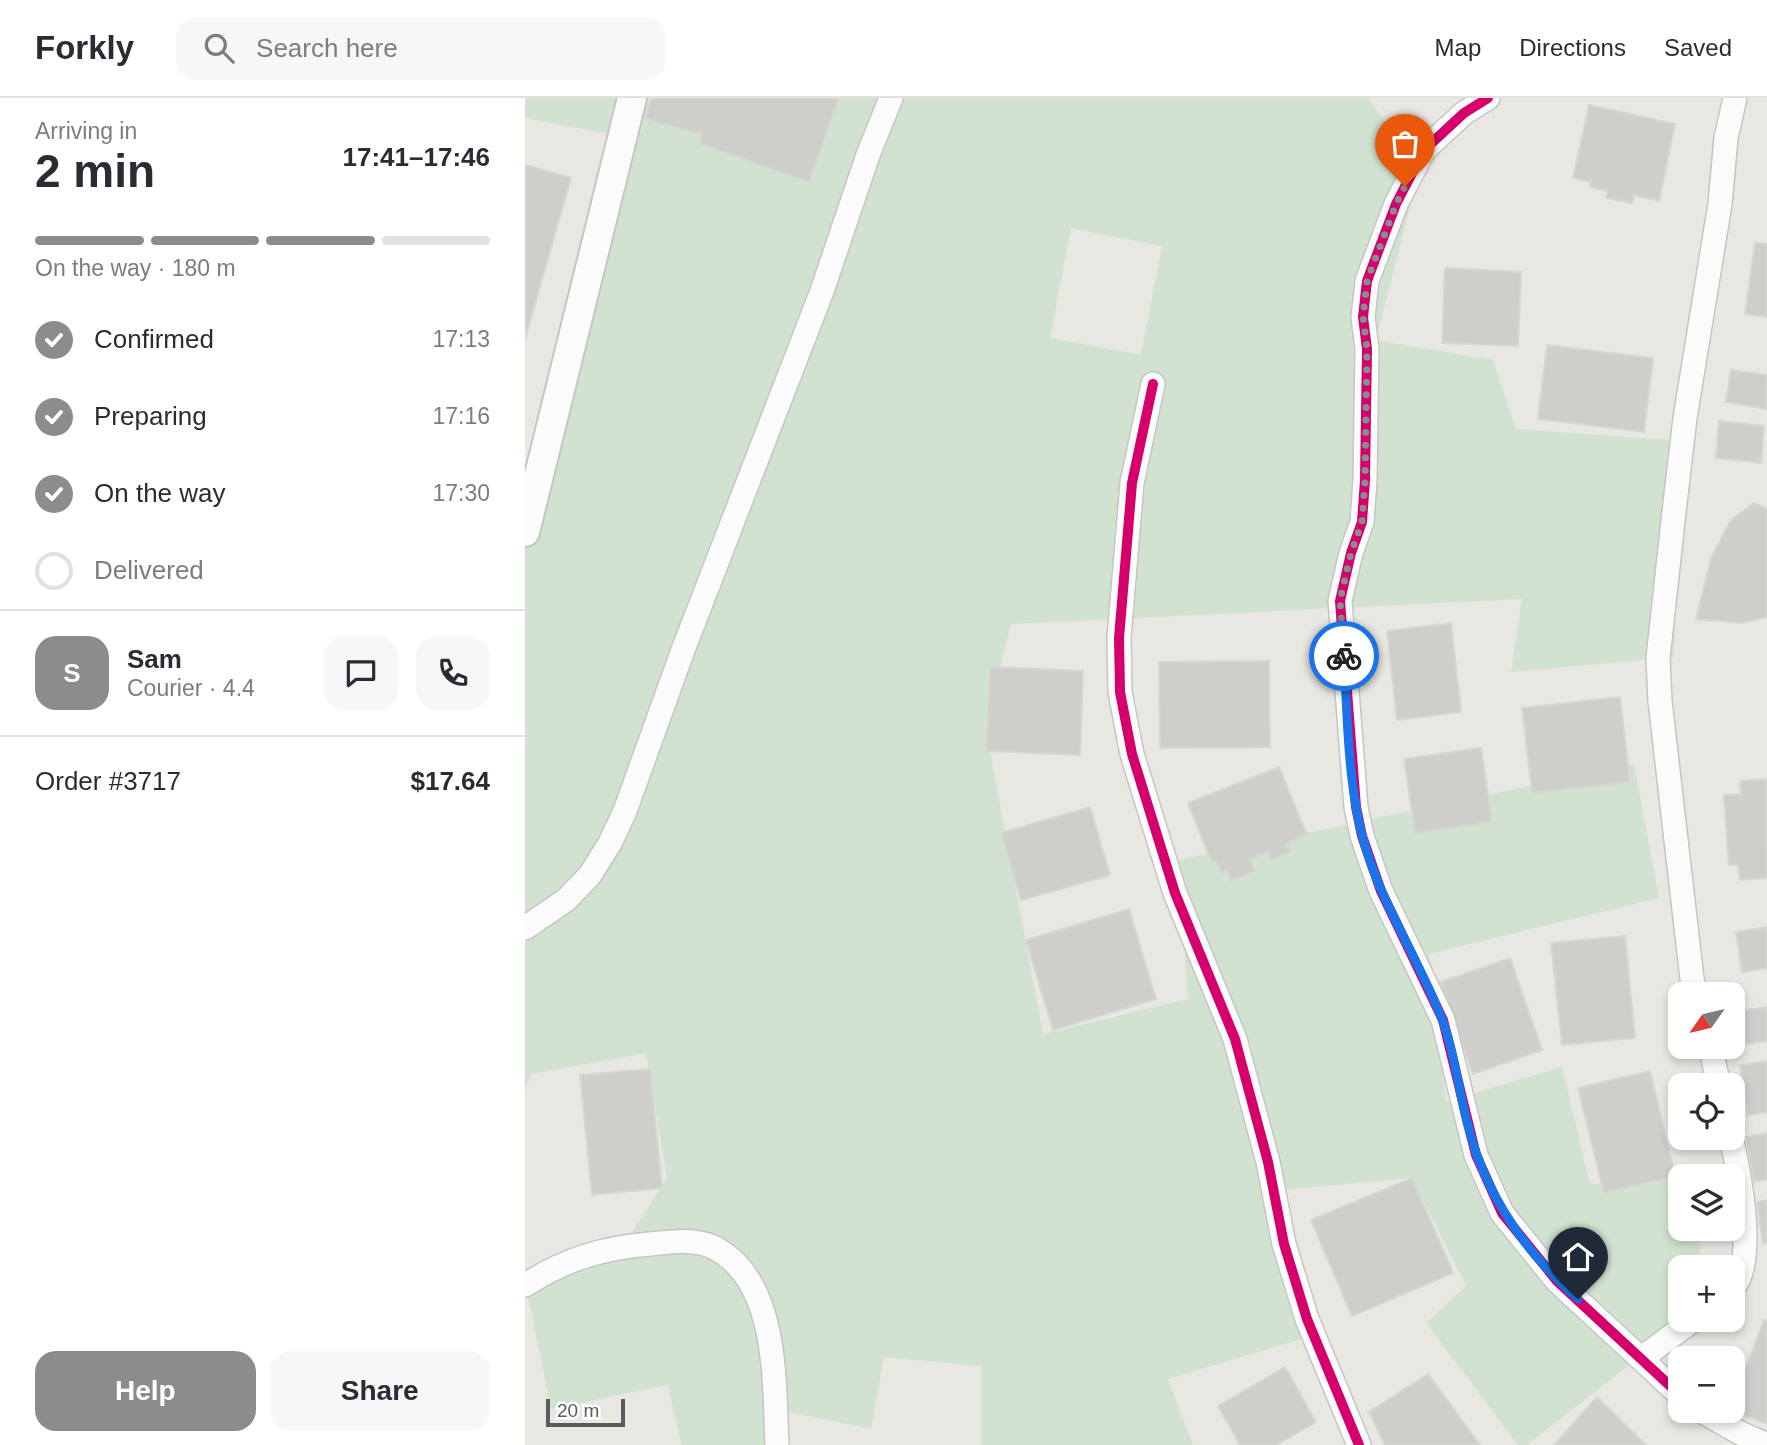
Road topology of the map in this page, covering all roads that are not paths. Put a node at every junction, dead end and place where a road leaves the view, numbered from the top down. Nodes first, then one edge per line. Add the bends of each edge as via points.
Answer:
1 (632, 98) edge
2 (891, 98) edge
3 (1488, 98) edge
4 (1735, 98) edge
5 (1153, 384) dead end
6 (525, 532) edge
7 (525, 929) edge
8 (1693, 982) edge
9 (1734, 1150) edge
10 (1745, 1255) edge
11 (525, 1285) edge
12 (1677, 1332) edge
13 (1641, 1358) junction
14 (1668, 1384) edge
15 (1722, 1423) edge
16 (778, 1445) edge
17 (1359, 1445) edge
18 (1767, 1445) edge

1 - 6 street
2 - 7 street via 625,811 590,875 566,900
3 - 13 street via 1424,150 1396,204 1367,281 1362,522 1340,600 1356,807 1381,891 1443,1020 1476,1155 1502,1213 1557,1281
4 - 8 street via 1685,418 1658,658
5 - 17 street via 1132,483 1119,638 1120,692 1132,754 1175,893 1235,1039 1268,1162 1284,1244 1307,1319
9 - 10 street
11 - 16 street via 559,1265 595,1252 686,1241 712,1246 737,1262 754,1287 765,1317
12 - 13 street
13 - 14 street
15 - 18 street

